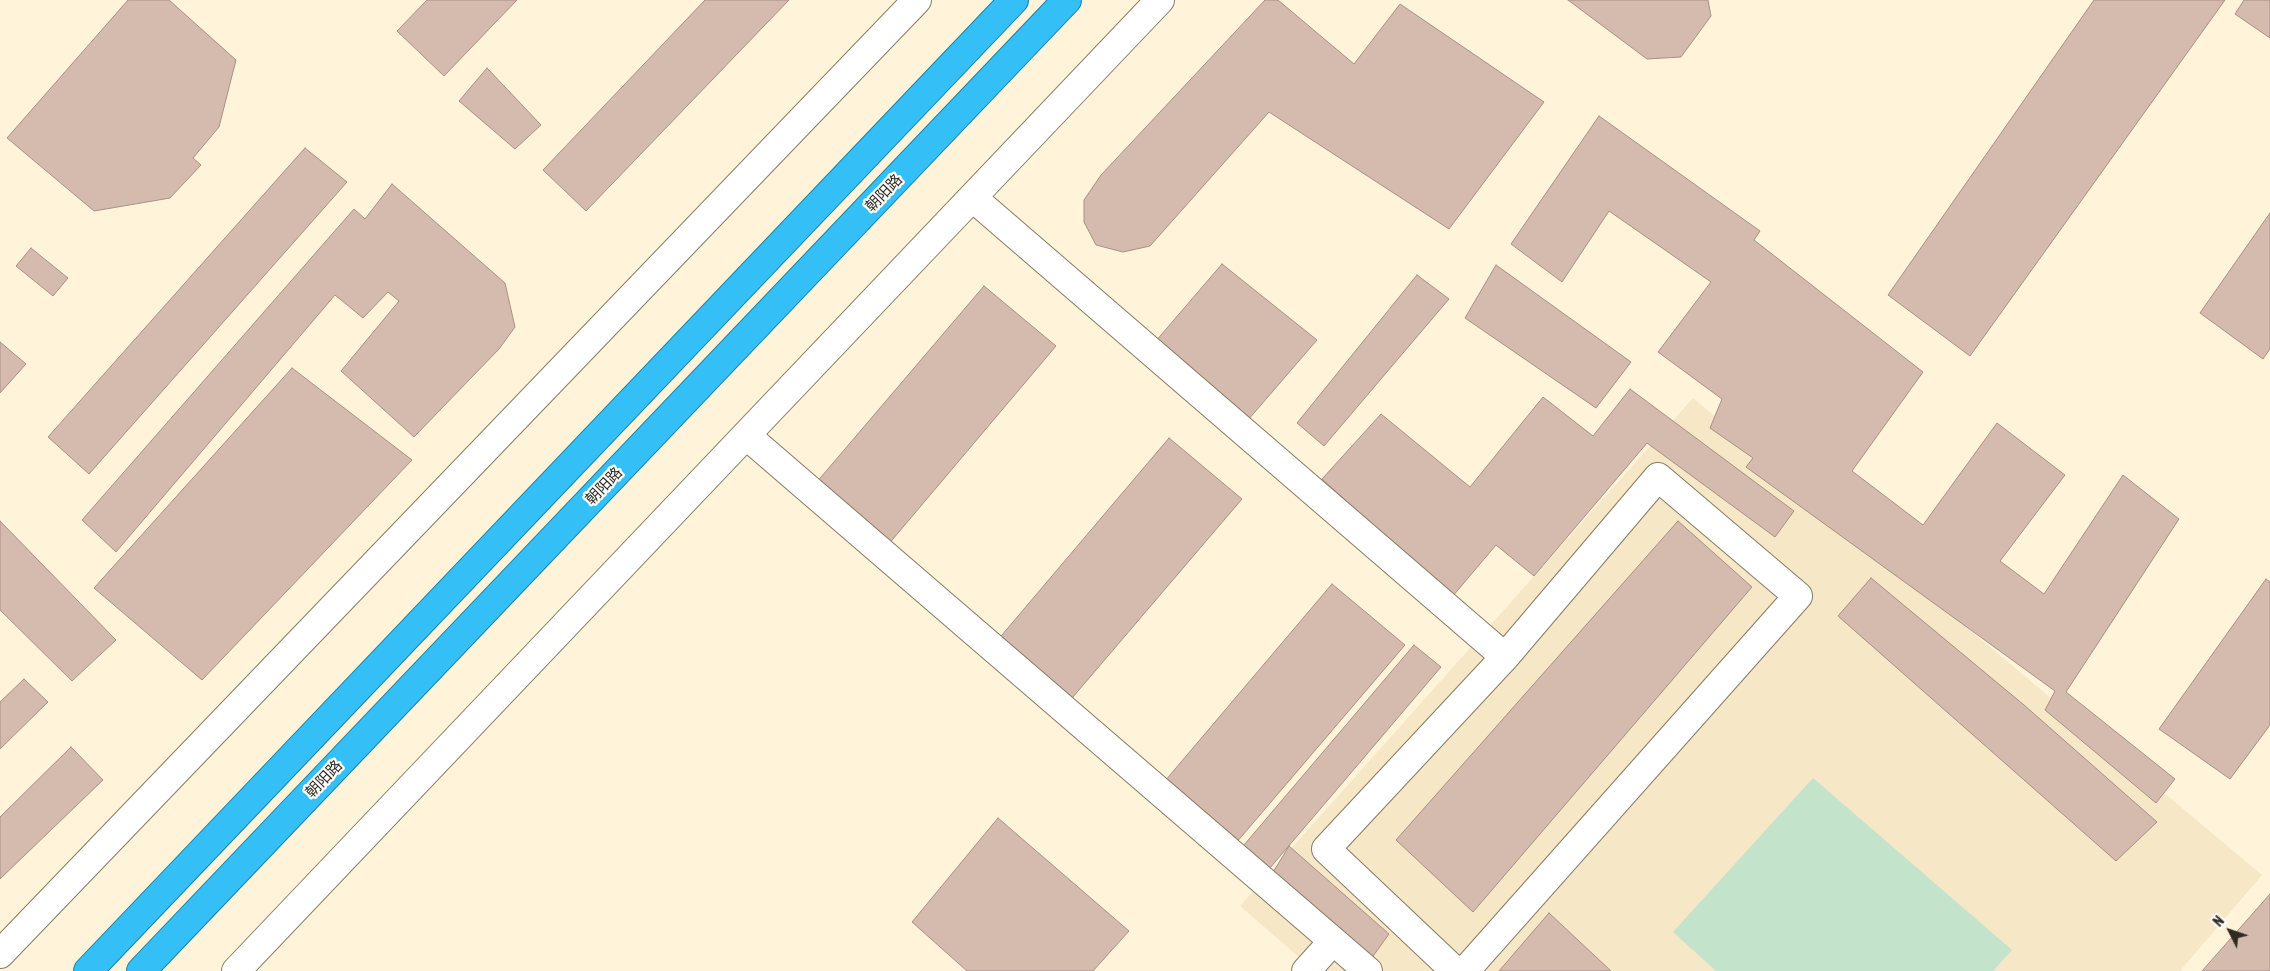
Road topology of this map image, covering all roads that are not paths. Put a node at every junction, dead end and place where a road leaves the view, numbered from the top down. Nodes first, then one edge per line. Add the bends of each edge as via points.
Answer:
1 (917, 0) edge
2 (1014, 0) edge
3 (1067, 0) edge
4 (1160, 0) edge
5 (973, 198) junction
6 (747, 436) junction
7 (1505, 657) junction
8 (1333, 941) junction
9 (0, 954) edge
10 (88, 971) edge
11 (140, 971) edge
12 (236, 971) edge
13 (1306, 971) edge
14 (1368, 971) edge
15 (1455, 971) edge
16 (1465, 971) edge

1 - 9 street
2 - 10 highway
3 - 11 highway, 朝阳路
4 - 5 street
5 - 6 street
5 - 7 street
6 - 8 street
6 - 12 street
7 - 15 street via 1326,849
7 - 16 street via 1658,477 1798,596
8 - 13 street
8 - 14 street

